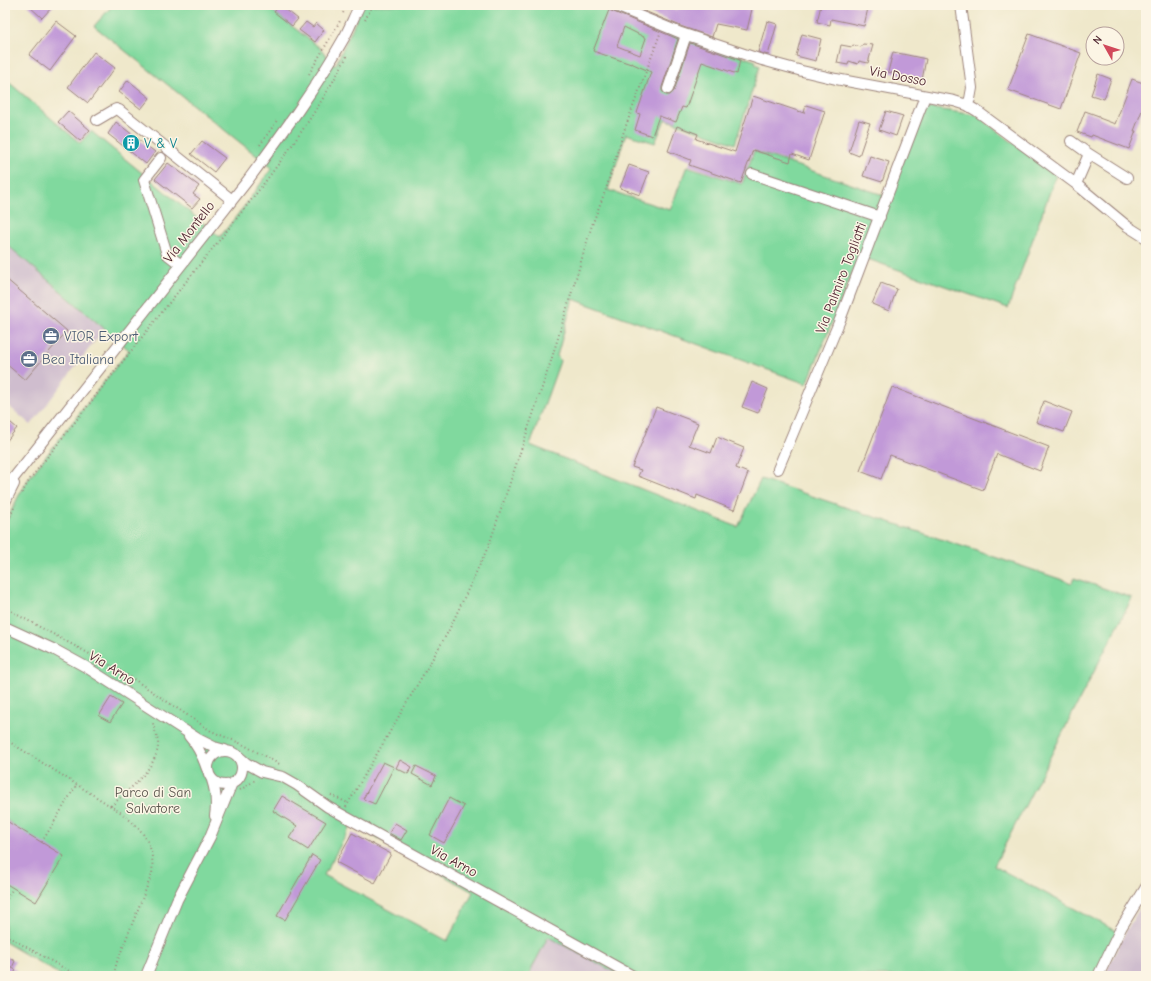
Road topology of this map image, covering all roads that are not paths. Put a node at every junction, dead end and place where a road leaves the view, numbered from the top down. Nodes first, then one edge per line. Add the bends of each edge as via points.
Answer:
1 (360, 5) edge
2 (613, 5) edge
3 (961, 5) edge
4 (686, 35) junction
5 (668, 89) dead end
6 (925, 96) junction
7 (967, 106) junction
8 (97, 120) dead end
9 (1071, 141) dead end
10 (1089, 154) junction
11 (161, 158) dead end
12 (752, 174) dead end
13 (1127, 178) dead end
14 (1076, 184) junction
15 (232, 200) junction
16 (880, 217) junction
17 (1146, 238) edge
18 (181, 265) junction
19 (24, 466) junction
20 (778, 469) dead end
21 (5, 489) edge
22 (5, 502) edge
23 (5, 620) edge
24 (5, 626) edge
25 (25, 635) junction
26 (182, 729) junction
27 (225, 750) junction
28 (237, 756) junction
29 (207, 769) junction
30 (261, 776) junction
31 (212, 780) junction
32 (236, 780) junction
33 (210, 837) junction
34 (1146, 887) edge
35 (146, 976) edge
36 (633, 976) edge
37 (1098, 976) edge

1 - 15 street, Via Montello via 345,36 285,130
2 - 4 street, Via Dosso
3 - 7 street via 972,88
4 - 5 street
4 - 6 street, Via Dosso via 802,71
6 - 7 street, Via Dosso
6 - 16 street, Via Palmiro Togliatti
7 - 14 street, Via Dosso
8 - 15 street via 116,109 120,110
9 - 10 street
10 - 13 street
10 - 14 street
11 - 18 street via 144,180 167,254
12 - 16 street
14 - 17 street, Via Dosso via 1126,226
15 - 18 street, Via Montello
16 - 20 street, Via Palmiro Togliatti
18 - 19 street, Via Montello
19 - 21 street, Via Montello
19 - 22 street, Via Montello
23 - 25 street, Via Arno
24 - 25 street, Via Arno
25 - 26 street, Via Arno via 86,667
26 - 27 street, Via Arno via 207,744
26 - 29 street, Via Arno via 201,753
27 - 28 street via 234,752
27 - 29 street via 209,759
28 - 30 street, Via Arno
28 - 32 street via 241,760 242,772
29 - 31 street
30 - 32 street, Via Arno
30 - 36 street, Via Arno via 283,777 328,807
31 - 32 street via 221,785
31 - 33 street via 217,800
32 - 33 street
33 - 35 street via 176,900
34 - 37 street via 1121,928

